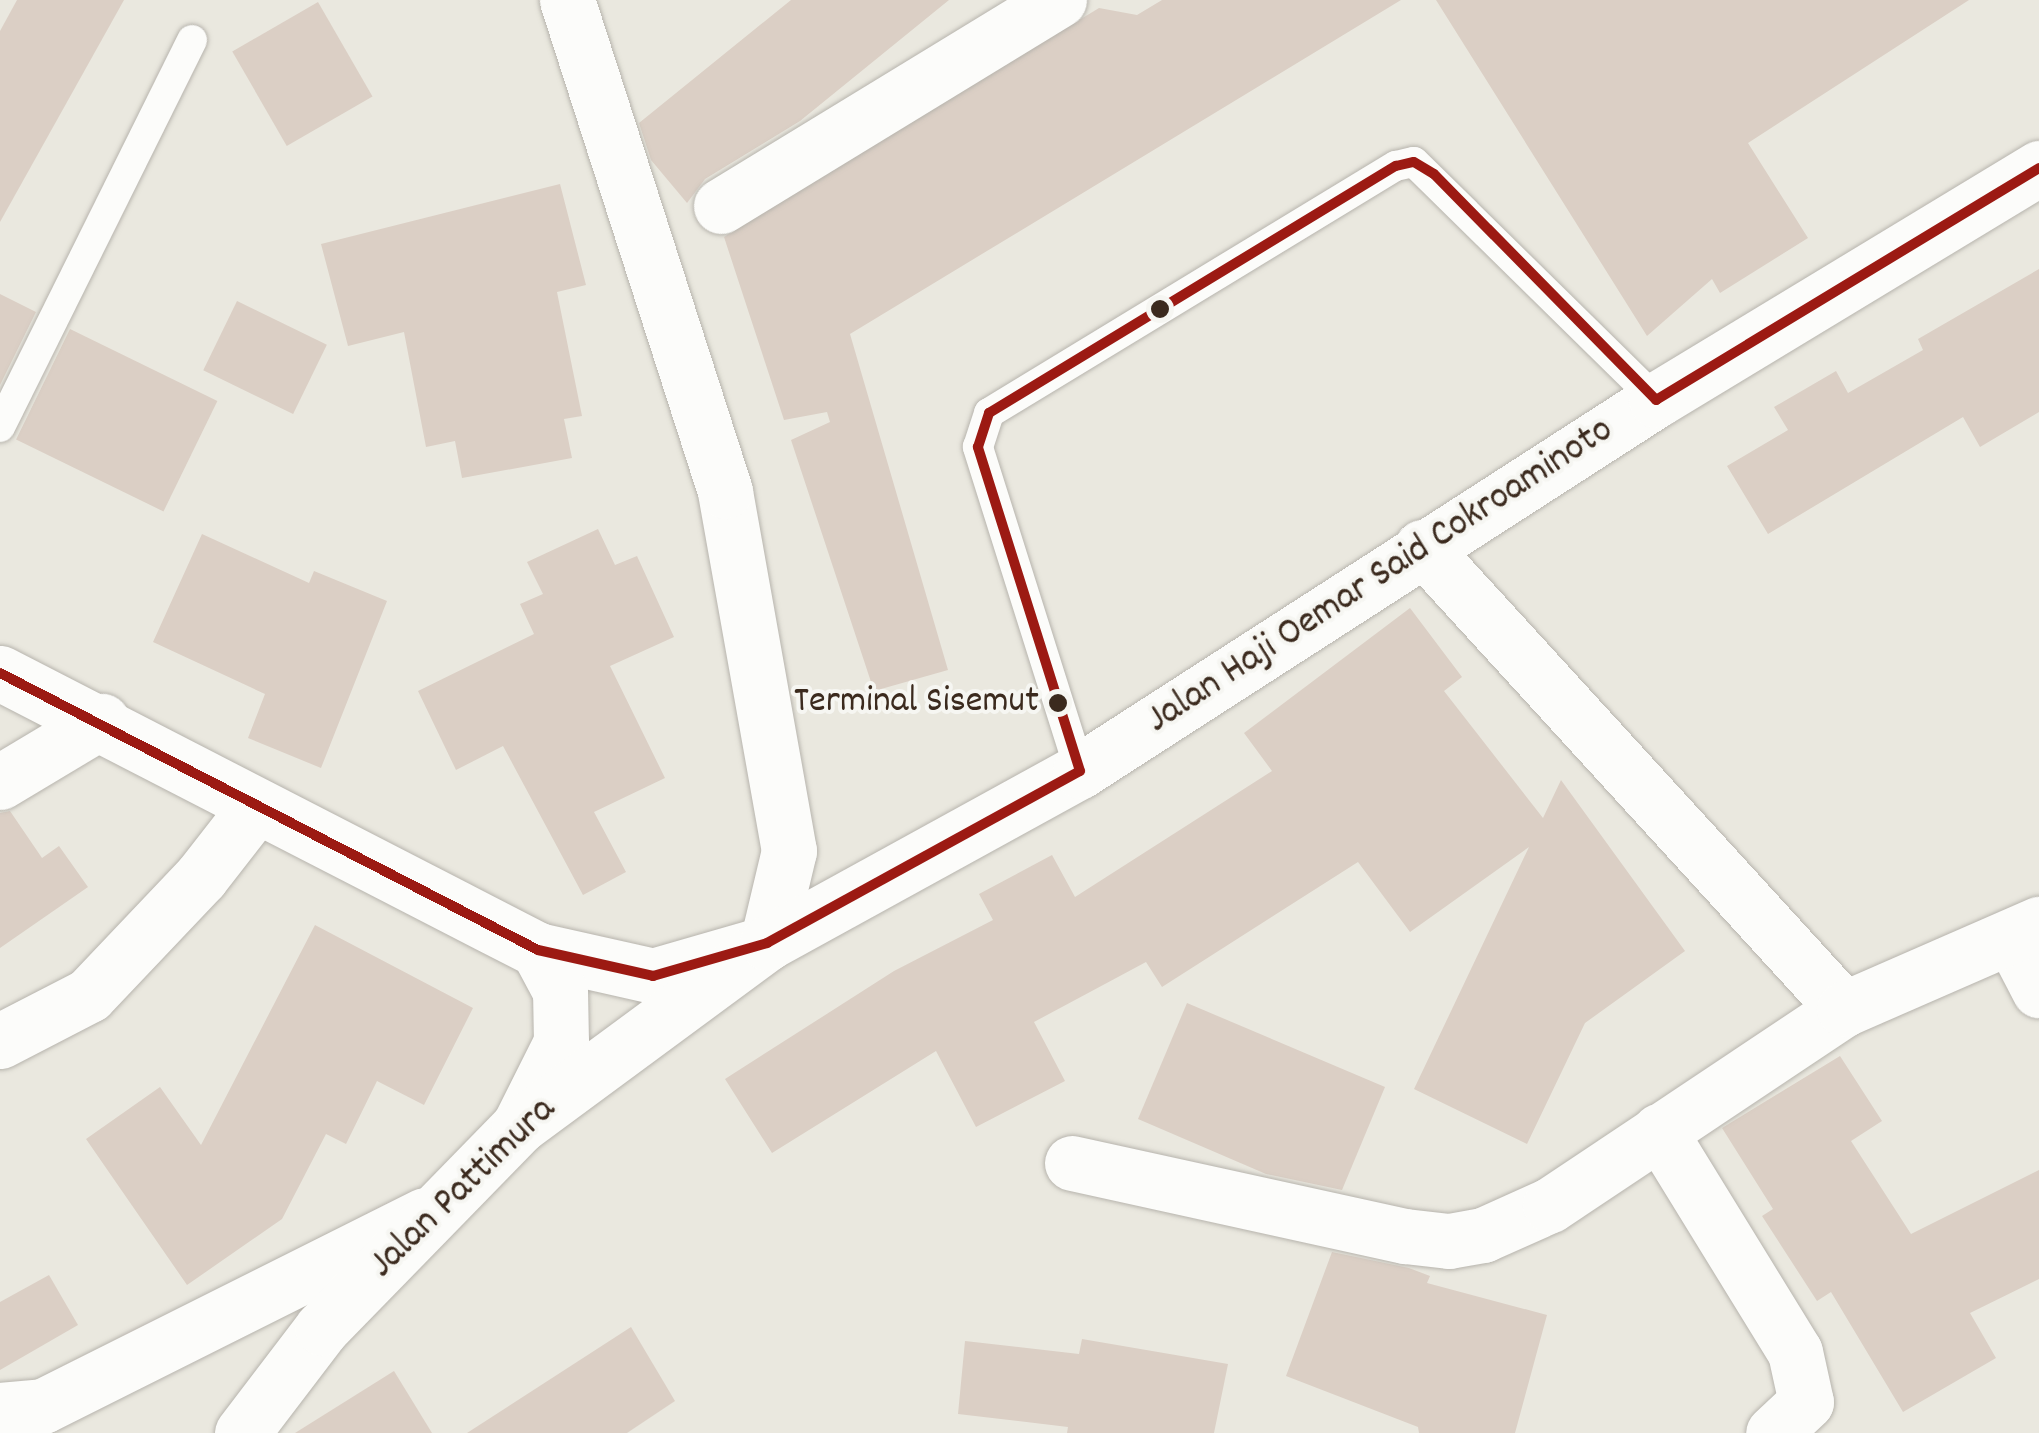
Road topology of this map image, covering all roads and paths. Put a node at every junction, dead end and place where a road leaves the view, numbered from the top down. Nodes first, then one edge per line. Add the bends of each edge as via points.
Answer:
1 (567, 0) edge
2 (1059, 0) edge
3 (192, 40) dead end
4 (2039, 168) edge
5 (721, 206) dead end
6 (1656, 400) junction
7 (0, 427) edge
8 (1422, 548) junction
9 (0, 673) edge
10 (102, 721) junction
11 (1080, 772) junction
12 (0, 782) edge
13 (254, 808) junction
14 (2026, 931) edge
15 (766, 943) junction
16 (538, 950) junction
17 (2039, 990) edge
18 (1844, 1009) junction
19 (0, 1041) edge
20 (519, 1126) junction
21 (1660, 1131) junction
22 (1072, 1163) dead end
23 (440, 1206) junction
24 (0, 1410) edge
25 (242, 1433) edge
26 (1773, 1433) edge

1 - 15 main road via 725,490 789,851
2 - 5 main road
3 - 7 lane
4 - 6 main road, Jalan Haji Oemar Said Cokroaminoto
6 - 8 main road, Jalan Haji Oemar Said Cokroaminoto
6 - 11 lane via 1414,162 989,413 978,447
8 - 11 main road, Jalan Haji Oemar Said Cokroaminoto
8 - 18 main road
9 - 10 main road
10 - 12 main road
10 - 13 main road
11 - 15 main road, Jalan Haji Oemar Said Cokroaminoto
13 - 16 main road
13 - 19 main road via 201,877 89,995
14 - 17 main road
14 - 18 main road
15 - 16 main road via 653,976
15 - 20 main road, Jalan Pattimura
16 - 20 main road via 560,991 561,1042
18 - 21 main road
20 - 23 main road, Jalan Pattimura
21 - 22 main road via 1521,1221 1449,1240
21 - 26 main road via 1795,1352 1806,1402
23 - 24 main road via 44,1406
23 - 25 main road, Jalan Pattimura via 277,1379

